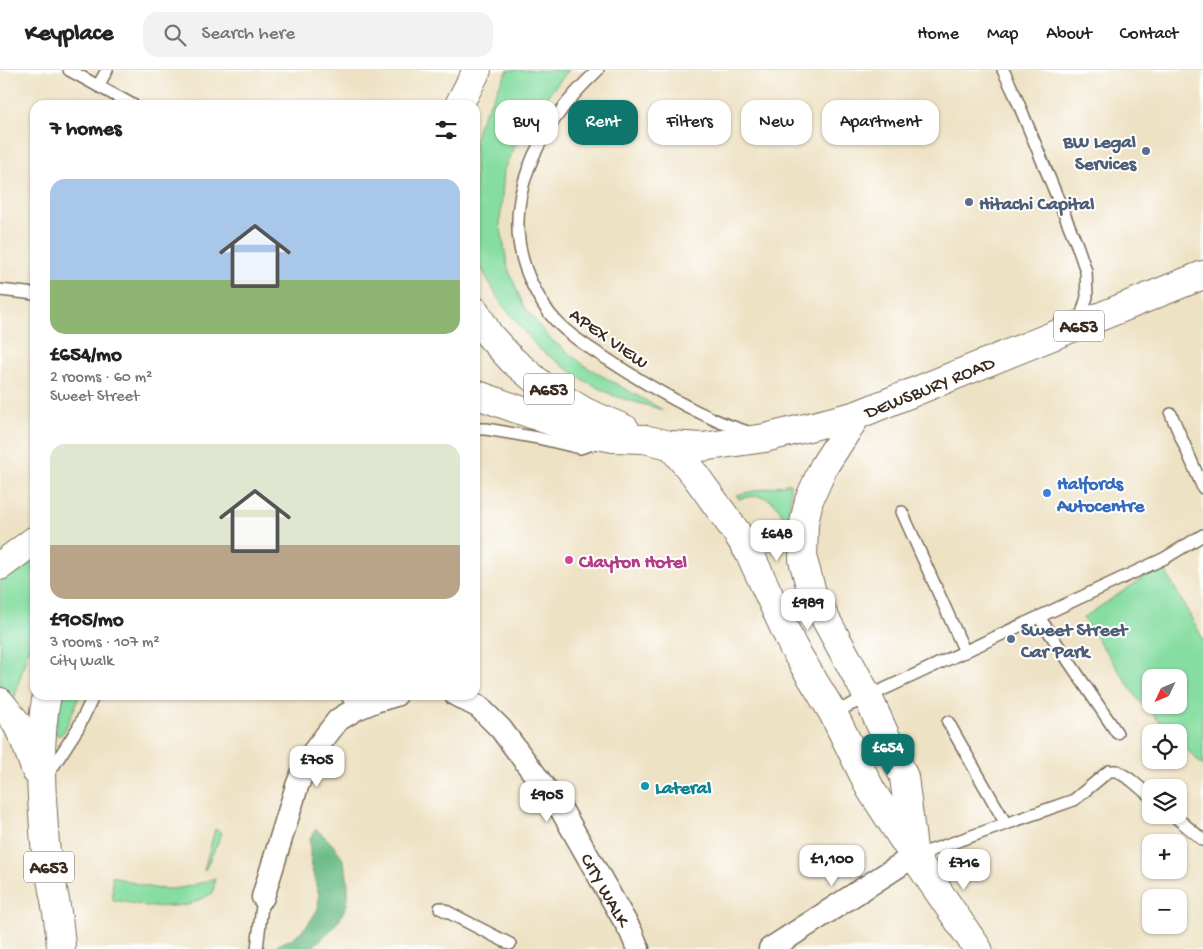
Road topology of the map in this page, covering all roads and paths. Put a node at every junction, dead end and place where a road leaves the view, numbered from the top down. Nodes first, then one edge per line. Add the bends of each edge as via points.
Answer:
1 (69, 70) edge
2 (107, 70) edge
3 (477, 70) edge
4 (598, 70) edge
5 (1003, 70) edge
6 (98, 86) junction
7 (124, 100) edge
8 (462, 100) edge
9 (1203, 275) edge
10 (0, 290) edge
11 (30, 293) edge
12 (480, 320) edge
13 (1078, 326) junction
14 (480, 396) edge
15 (1171, 414) dead end
16 (857, 415) junction
17 (480, 429) edge
18 (613, 438) junction
19 (765, 438) junction
20 (657, 442) junction
21 (1203, 488) edge
22 (902, 512) dead end
23 (1203, 535) edge
24 (30, 544) edge
25 (0, 566) edge
26 (1039, 617) junction
27 (965, 652) junction
28 (868, 697) junction
29 (46, 700) edge
30 (92, 700) edge
31 (378, 700) edge
32 (466, 700) edge
33 (0, 702) edge
34 (351, 702) edge
35 (833, 713) junction
36 (948, 722) dead end
37 (1117, 733) dead end
38 (41, 785) junction
39 (1142, 789) edge
40 (1006, 824) junction
41 (1184, 824) edge
42 (1203, 840) edge
43 (914, 856) junction
44 (262, 897) joint
45 (440, 908) dead end
46 (510, 944) dead end
47 (61, 949) edge
48 (257, 949) edge
49 (638, 949) edge
50 (770, 949) edge
51 (978, 949) edge

1 - 6 lane
2 - 6 lane
3 - 8 main road
4 - 19 lane, APEX VIEW via 572,97 532,158 519,200 520,248 526,270 554,319 568,333 629,374 710,418
5 - 13 lane via 1086,271 1086,297
6 - 7 lane
9 - 13 main road, DEWSBURY ROAD / A653
10 - 11 lane
12 - 20 main road, A653 via 506,354 544,386 585,412
13 - 16 main road, DEWSBURY ROAD / A653
14 - 18 main road, A653 via 582,432
15 - 21 lane
16 - 19 main road, DEWSBURY ROAD / A653
16 - 28 main road via 824,466 809,500 804,523 803,560 813,596
17 - 18 lane via 580,448
18 - 20 main road, A653
19 - 20 main road, DEWSBURY ROAD / A653 via 702,447
20 - 35 main road via 695,474 737,532 793,647
22 - 27 lane
23 - 26 lane via 1165,558
24 - 25 main road
26 - 27 lane
26 - 37 lane
27 - 28 lane
28 - 35 lane
28 - 43 main road via 904,777
29 - 38 main road, A653
30 - 38 lane via 78,728
31 - 34 street
32 - 49 street, CITY WALK via 479,707 501,729 562,811
33 - 38 main road, A653 via 16,722
34 - 44 street via 308,758
35 - 43 main road via 871,790
36 - 40 lane
38 - 47 main road, A653 via 45,849
39 - 40 lane via 1116,771 1108,770 1074,800
40 - 43 lane
41 - 42 lane
43 - 50 street
43 - 51 main road
44 - 48 lane
45 - 46 lane

